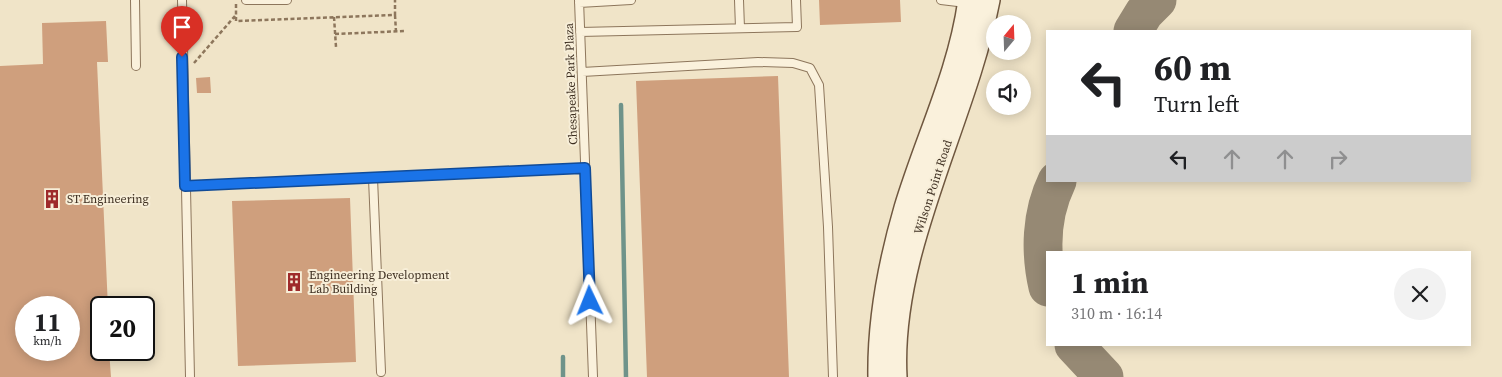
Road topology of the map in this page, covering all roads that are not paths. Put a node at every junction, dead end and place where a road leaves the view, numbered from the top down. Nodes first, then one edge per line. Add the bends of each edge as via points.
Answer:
1 (135, 0) edge
2 (182, 0) edge
3 (246, 0) edge
4 (287, 0) edge
5 (632, 0) edge
6 (739, 0) edge
7 (796, 0) edge
8 (941, 0) edge
9 (579, 1) edge
10 (976, 1) edge
11 (740, 28) junction
12 (580, 32) junction
13 (136, 66) dead end
14 (582, 72) junction
15 (585, 168) junction
16 (373, 178) junction
17 (185, 186) junction
18 (381, 372) dead end
19 (190, 377) edge
20 (593, 377) edge
21 (832, 377) edge
22 (879, 377) edge
23 (896, 377) edge

1 - 13 lane
2 - 17 lane
3 - 4 lane
5 - 9 lane
6 - 11 lane
7 - 11 lane via 797,27
8 - 10 lane
9 - 12 lane, Chesapeake Park Plaza
10 - 22 street, Wilson Point Road via 906,206 890,265 878,346
10 - 23 street, Wilson Point Road via 967,83 918,228 901,305
11 - 12 lane
12 - 14 lane, Chesapeake Park Plaza
14 - 15 lane, Chesapeake Park Plaza
14 - 21 lane via 758,62 793,63 810,68 819,86 828,226
15 - 16 lane
15 - 20 lane, Chesapeake Park Plaza
16 - 17 lane
16 - 18 lane
17 - 19 lane

